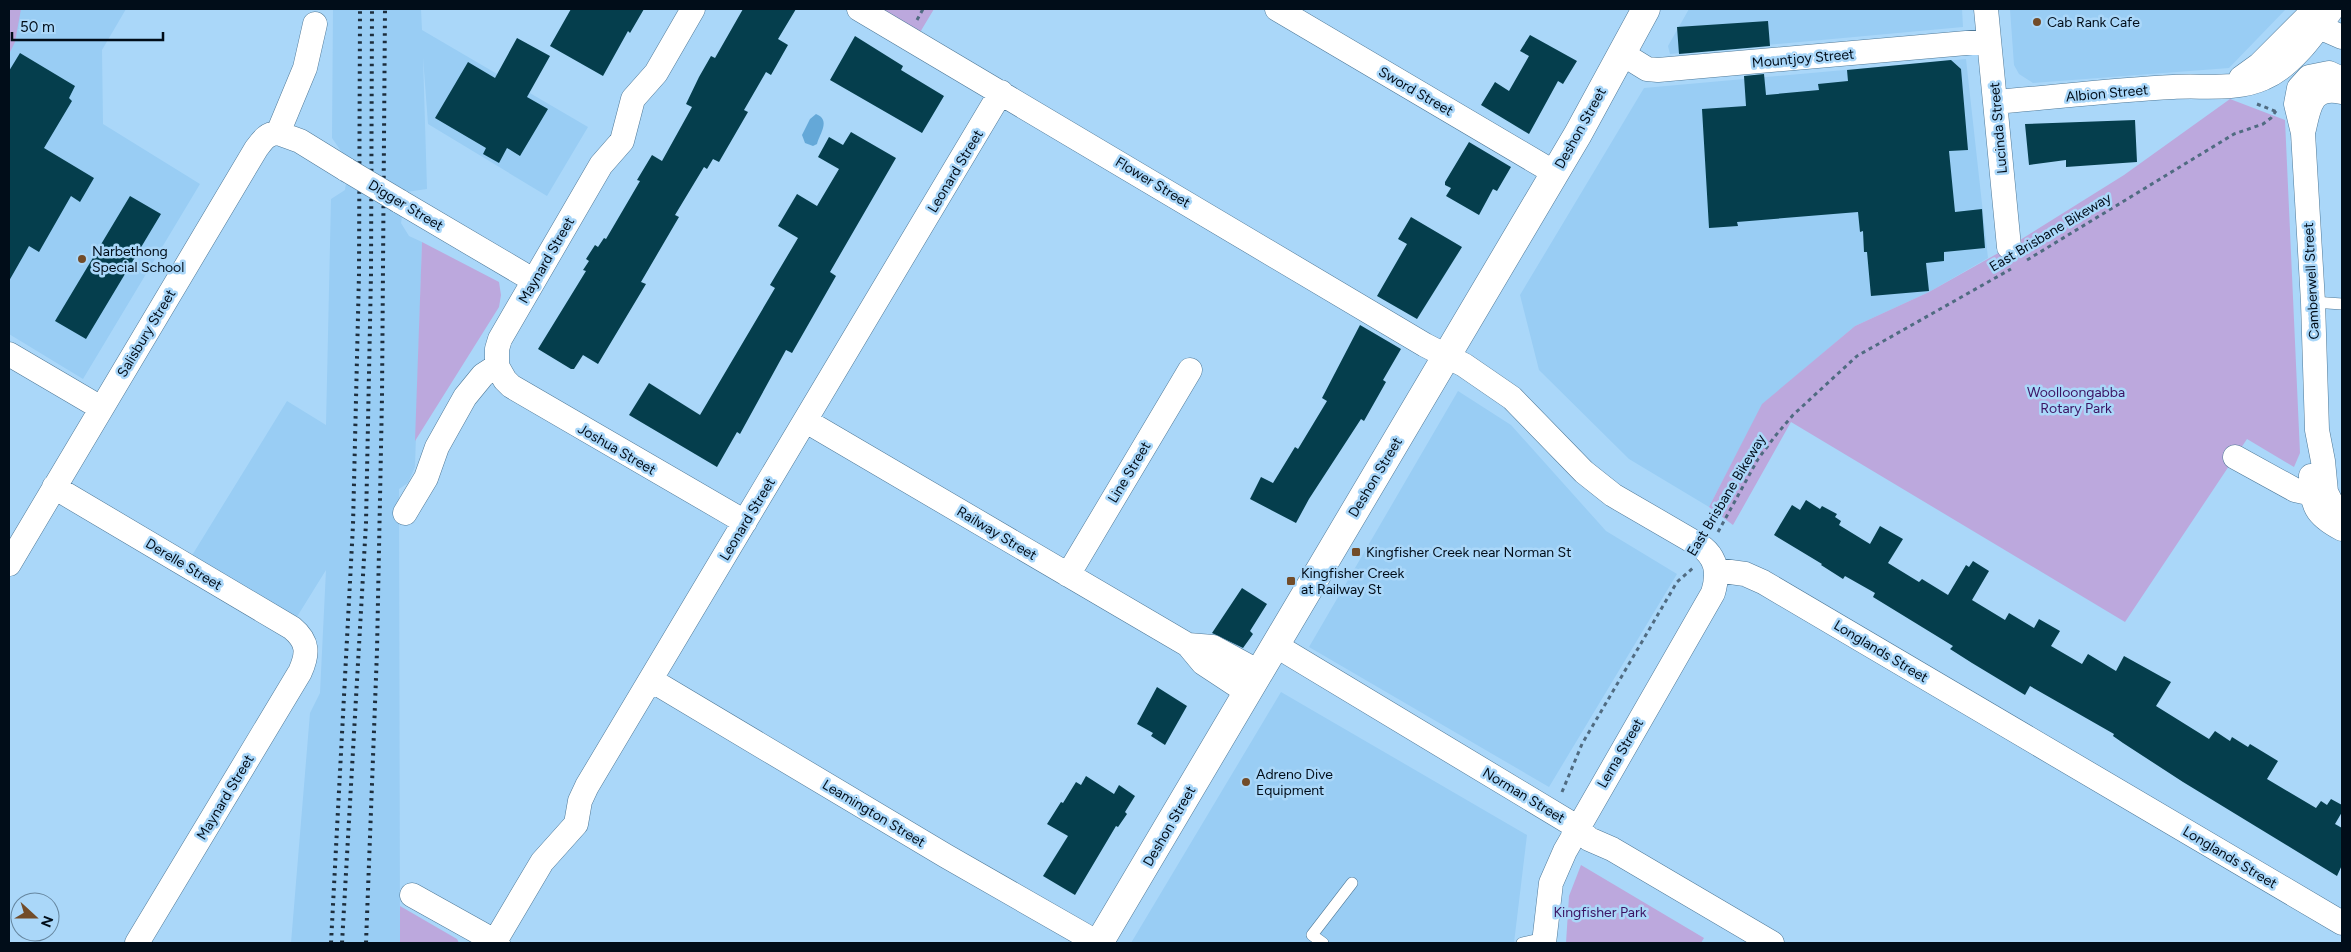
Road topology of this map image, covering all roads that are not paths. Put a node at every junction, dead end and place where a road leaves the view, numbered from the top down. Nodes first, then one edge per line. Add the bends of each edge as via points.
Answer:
1 (694, 9) edge
2 (859, 9) edge
3 (1277, 9) edge
4 (1646, 9) edge
5 (1986, 9) edge
6 (2332, 9) edge
7 (2336, 9) edge
8 (2342, 18) edge
9 (2315, 19) edge
10 (315, 24) dead end
11 (2342, 37) edge
12 (1989, 41) junction
13 (1621, 53) junction
14 (2342, 78) edge
15 (1001, 92) junction
16 (2342, 92) edge
17 (1995, 102) junction
18 (278, 133) junction
19 (2303, 133) junction
20 (1555, 173) junction
21 (2014, 260) road end
22 (533, 280) junction
23 (2313, 302) junction
24 (2342, 304) edge
25 (9, 354) edge
26 (1446, 356) junction
27 (497, 366) junction
28 (1190, 370) dead end
29 (102, 408) junction
30 (806, 421) junction
31 (2235, 457) dead end
32 (54, 487) junction
33 (2328, 501) edge
34 (405, 513) dead end
35 (745, 522) junction
36 (2342, 529) edge
37 (1711, 560) junction
38 (9, 564) edge
39 (1068, 575) junction
40 (1275, 645) junction
41 (306, 648) joint
42 (651, 680) junction
43 (1253, 682) junction
44 (1577, 827) junction
45 (1352, 883) dead end
46 (412, 894) dead end
47 (2342, 923) edge
48 (1308, 939) edge
49 (1537, 941) edge
50 (137, 943) edge
51 (496, 943) edge
52 (1099, 943) edge
53 (1323, 943) edge
54 (1772, 943) edge

1 - 22 street, Maynard Street via 656,73 633,99 622,141 601,165
2 - 15 street, Flower Street
3 - 20 street, Sword Street
4 - 13 street, Deshon Street
5 - 12 street, Lucinda Street
6 - 9 street, Albion Street
7 - 8 street
9 - 11 street via 2326,30
9 - 17 street, Albion Street via 2289,61 2278,71 2236,88 2174,87
10 - 18 street via 305,68
12 - 13 street, Mountjoy Street via 1658,70 1647,69
12 - 17 street, Lucinda Street
13 - 20 street, Deshon Street
14 - 19 street, Camberwell Street via 2322,73 2309,77 2302,84 2296,104
15 - 26 street, Flower Street
15 - 30 street, Leonard Street
16 - 19 street, Camberwell Street via 2331,90 2315,96
17 - 21 street, Lucinda Street
18 - 22 street, Digger Street, bridge via 300,141
18 - 29 street, Salisbury Street via 265,138 256,149
19 - 23 street, Camberwell Street
20 - 26 street, Deshon Street
22 - 27 street, Maynard Street via 500,339
23 - 24 lane
23 - 33 street, Camberwell Street via 2317,430
25 - 29 street
26 - 37 street, Longlands Street via 1464,364 1512,398 1584,472
26 - 40 street, Deshon Street
27 - 34 street via 482,376 455,414 437,447 426,478
27 - 35 street, Joshua Street via 511,386
28 - 39 street, Line Street
29 - 32 street, Salisbury Street
30 - 35 street, Leonard Street
30 - 39 street, Railway Street
31 - 33 street via 2291,488
32 - 38 street, Salisbury Street
32 - 41 street, Derelle Street via 292,628
33 - 36 street, Camberwell Street via 2318,514
35 - 42 street, Leonard Street
37 - 44 street, Lerna Street via 1713,593
37 - 47 street, Longlands Street via 1763,582
39 - 43 street, Railway Street via 1188,645 1214,647
40 - 43 street, Deshon Street
40 - 44 street, Norman Street
41 - 50 street, Maynard Street via 300,672
42 - 51 street, Leonard Street via 582,795 576,824 542,862
42 - 52 street, Leamington Street
43 - 52 street, Deshon Street
44 - 49 street, Lerna Street via 1551,883
44 - 54 street, Norman Street via 1589,839 1612,849
45 - 48 lane
46 - 51 street
48 - 53 lane

